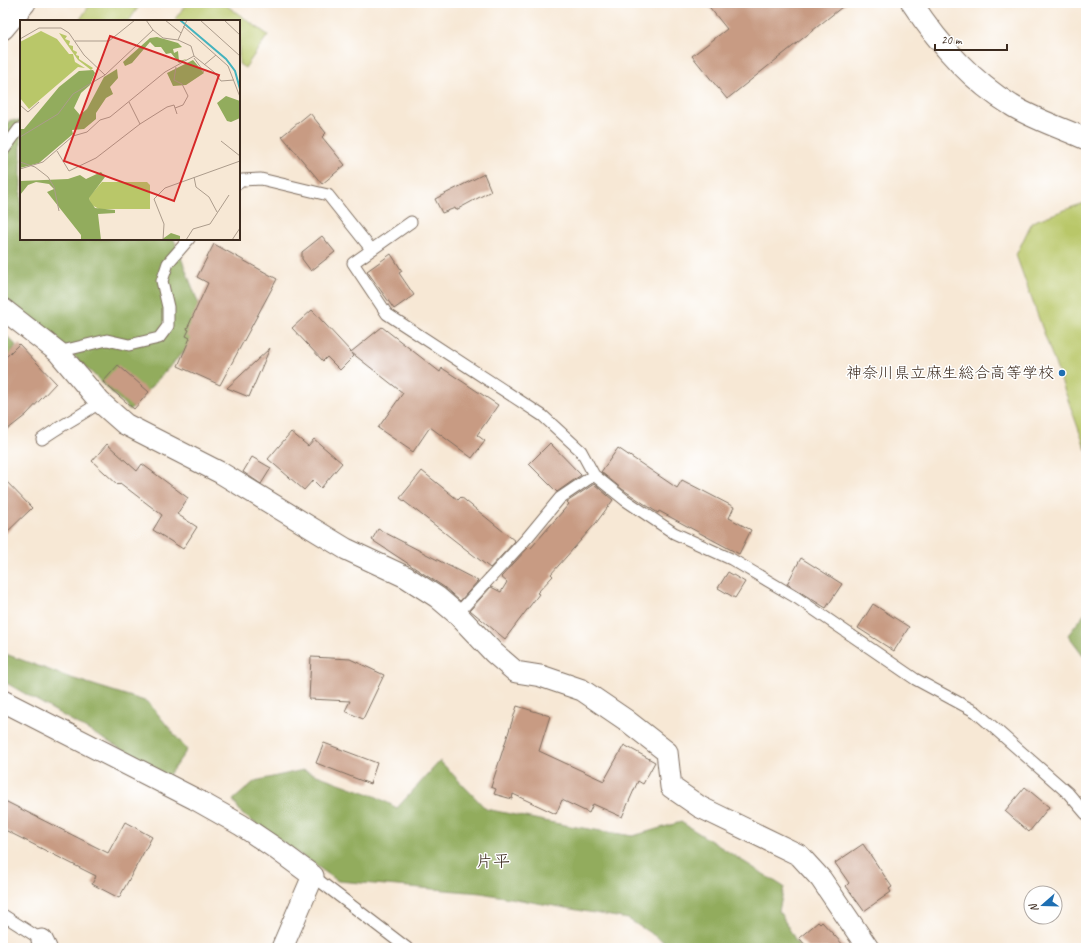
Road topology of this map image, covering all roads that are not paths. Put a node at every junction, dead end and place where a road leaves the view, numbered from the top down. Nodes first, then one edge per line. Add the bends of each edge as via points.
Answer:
1 (25, 3) edge
2 (912, 3) edge
3 (3, 29) edge
4 (19, 128) dead end
5 (1086, 139) edge
6 (3, 151) edge
7 (240, 182) edge
8 (411, 222) dead end
9 (188, 240) edge
10 (371, 249) junction
11 (3, 309) edge
12 (58, 352) junction
13 (100, 402) junction
14 (42, 439) dead end
15 (594, 475) junction
16 (458, 614) junction
17 (3, 701) edge
18 (1086, 814) edge
19 (312, 876) junction
20 (3, 915) edge
21 (44, 944) edge
22 (282, 948) edge
23 (407, 948) edge
24 (868, 948) edge

1 - 3 street
2 - 5 street via 928,27 971,76 1012,106
4 - 6 lane
7 - 10 lane via 261,179 328,195
8 - 10 lane
9 - 12 lane via 168,263 162,281 168,307 168,326 159,338 129,345 107,340
10 - 15 lane via 353,263 387,314 543,416 581,450
11 - 12 street
12 - 13 street
13 - 14 lane
13 - 16 street via 125,424 221,473 346,549 406,577
15 - 16 lane via 560,498
15 - 18 lane via 625,500 674,532 738,563 797,598 915,679 976,712 1068,794
16 - 24 street via 494,653 516,672 541,676 582,690 667,752 671,787 700,807 799,856 821,879
17 - 19 street via 241,825
19 - 22 street
19 - 23 lane
20 - 21 lane

